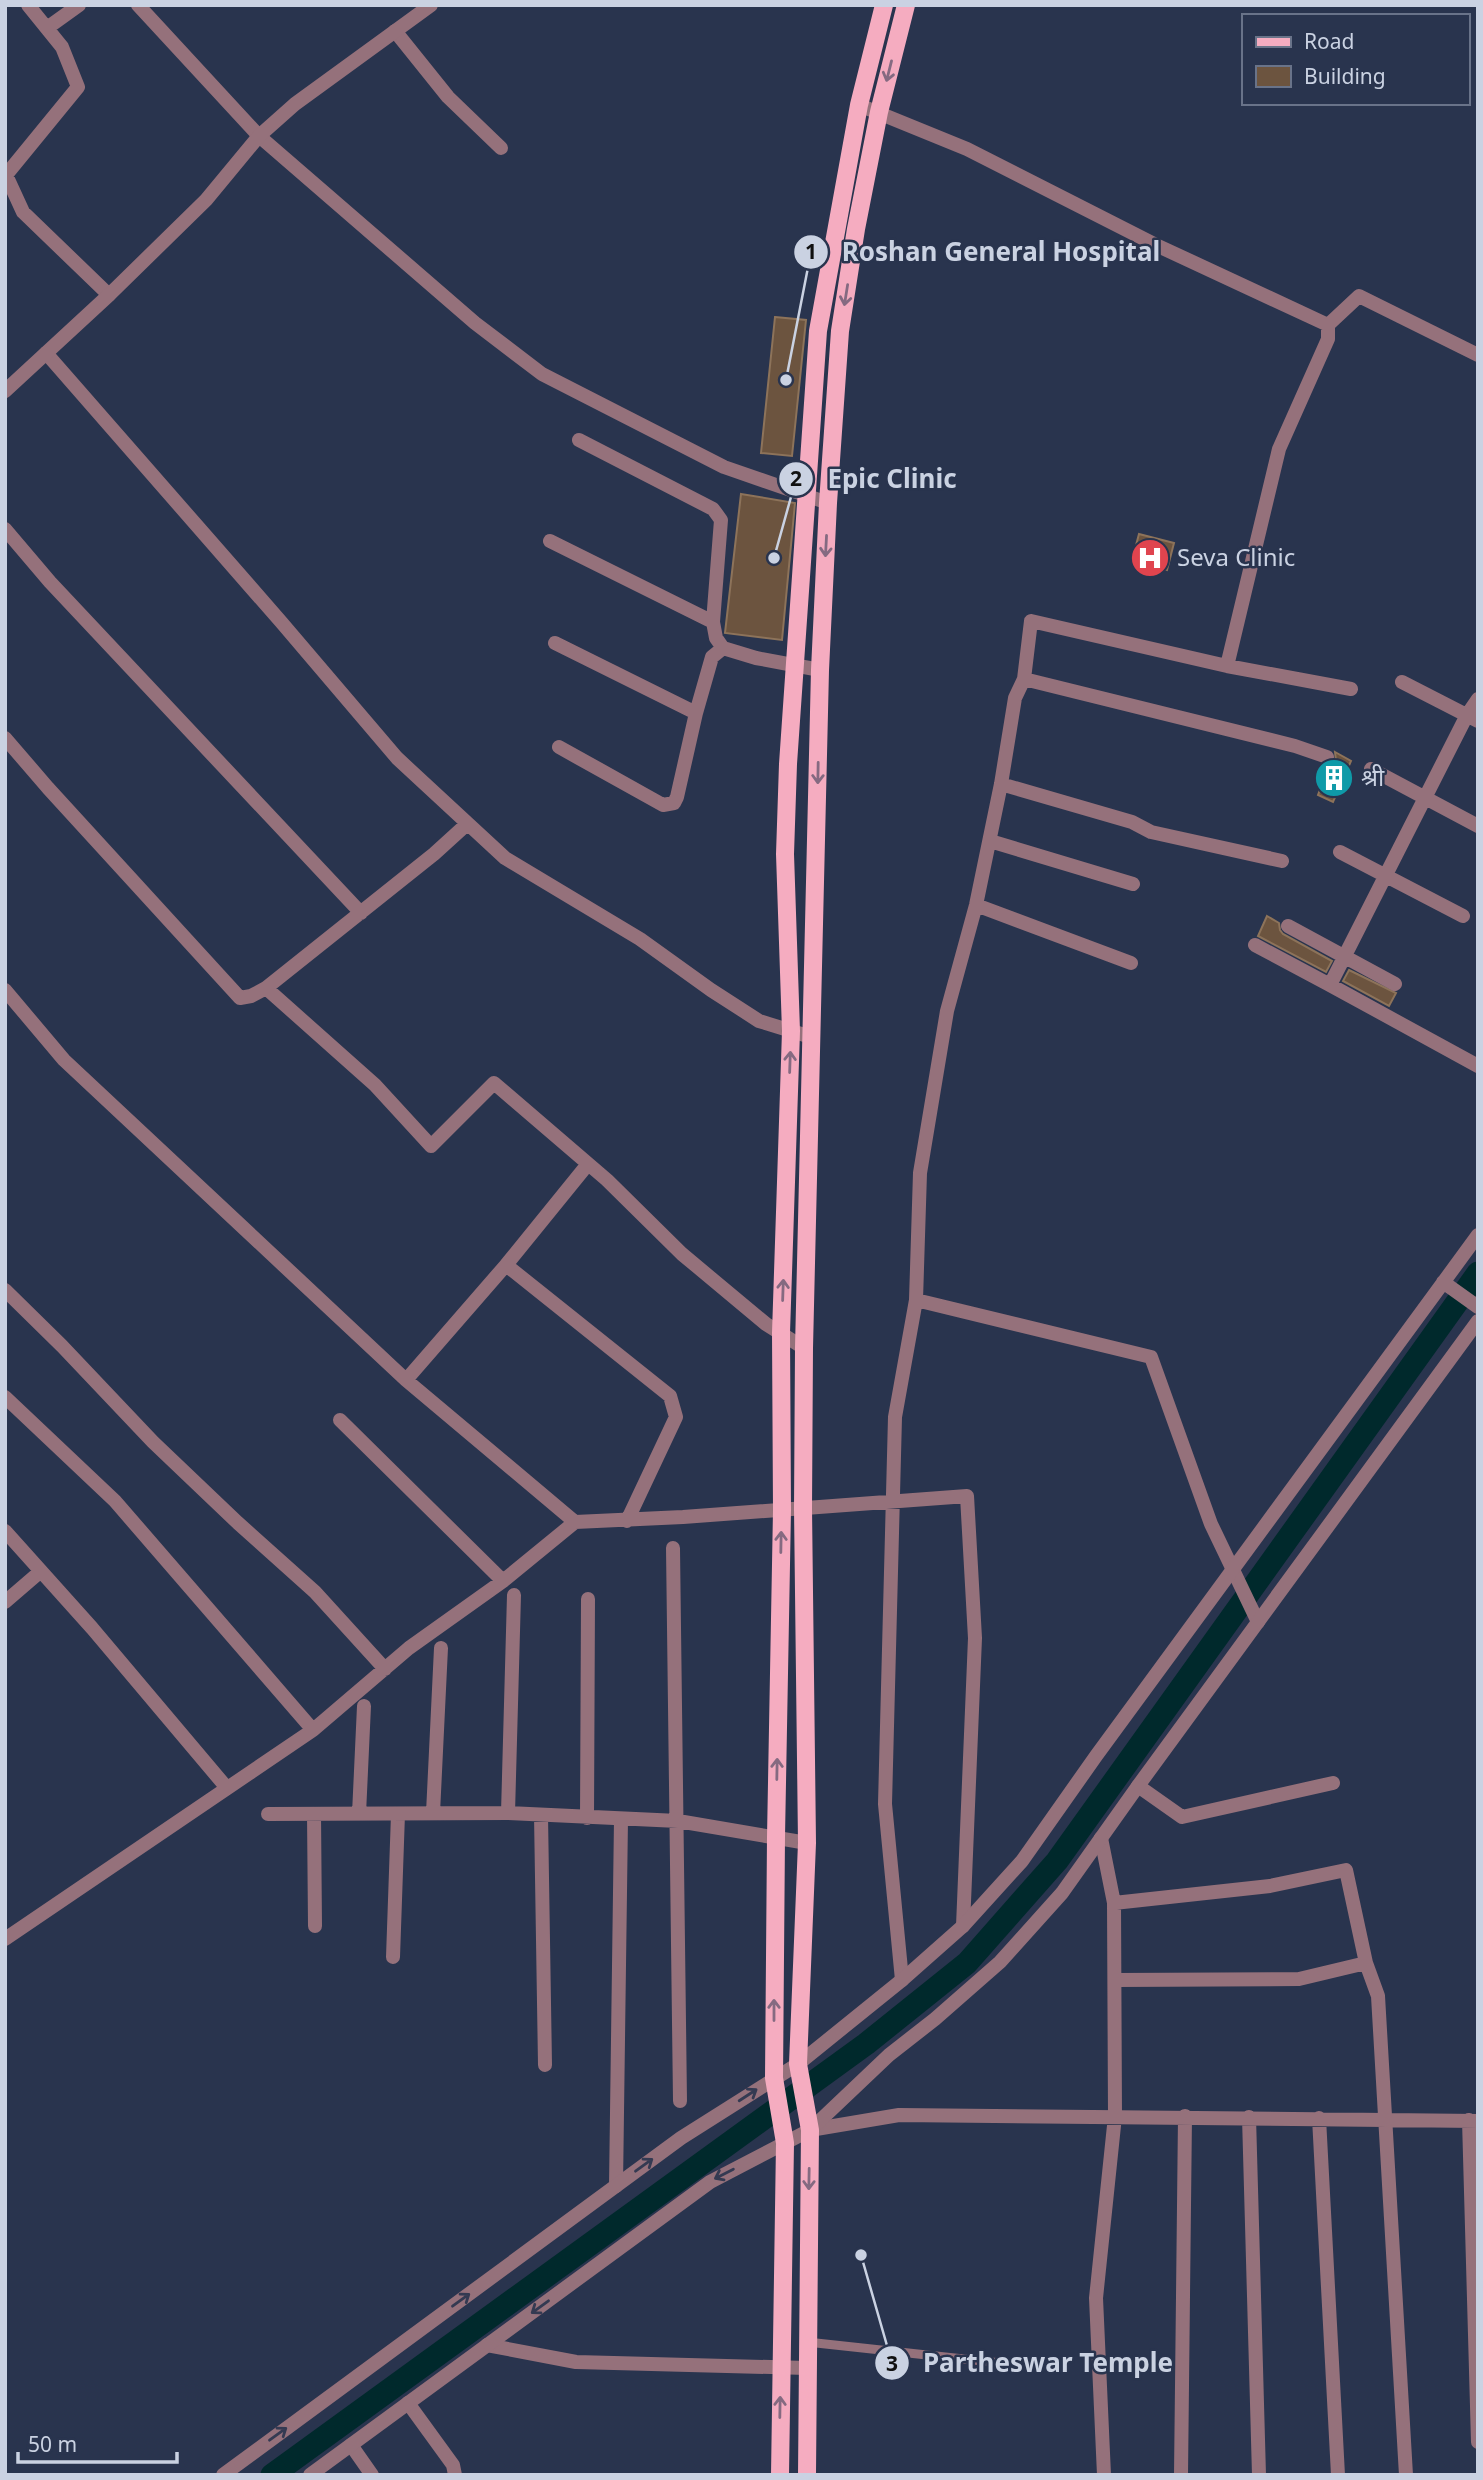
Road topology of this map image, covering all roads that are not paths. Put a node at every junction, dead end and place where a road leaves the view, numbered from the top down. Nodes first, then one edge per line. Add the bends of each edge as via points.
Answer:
1 (28, 5) edge
2 (79, 5) edge
3 (138, 5) edge
4 (431, 5) edge
5 (884, 5) edge
6 (906, 5) edge
7 (47, 28) junction
8 (395, 31) junction
9 (859, 104) junction
10 (879, 112) junction
11 (259, 136) junction
12 (501, 148) dead end
13 (109, 295) junction
14 (1328, 324) junction
15 (46, 353) junction
16 (1478, 355) edge
17 (5, 391) edge
18 (579, 440) dead end
19 (806, 495) junction
20 (828, 503) junction
21 (5, 529) edge
22 (550, 541) dead end
23 (713, 622) junction
24 (555, 643) dead end
25 (723, 648) junction
26 (794, 665) junction
27 (1227, 666) junction
28 (820, 670) junction
29 (1024, 678) junction
30 (1402, 682) dead end
31 (1351, 689) dead end
32 (1478, 699) edge
33 (696, 713) junction
34 (1472, 718) edge
35 (5, 738) edge
36 (559, 747) dead end
37 (1327, 757) dead end
38 (1371, 769) dead end
39 (1001, 784) junction
40 (1426, 798) junction
41 (467, 824) junction
42 (1478, 826) edge
43 (990, 841) junction
44 (1340, 852) dead end
45 (1283, 861) dead end
46 (1387, 875) junction
47 (1133, 884) dead end
48 (976, 905) junction
49 (361, 913) junction
50 (1463, 916) dead end
51 (1288, 926) dead end
52 (1255, 944) dead end
53 (1344, 957) junction
54 (1130, 963) dead end
55 (1395, 984) dead end
56 (1330, 985) junction
57 (266, 988) junction
58 (5, 990) edge
59 (791, 1031) junction
60 (811, 1037) junction
61 (1478, 1066) edge
62 (588, 1164) junction
63 (1478, 1235) edge
64 (506, 1265) junction
65 (1444, 1282) junction
66 (5, 1290) edge
67 (915, 1300) junction
68 (1478, 1307) edge
69 (1478, 1321) edge
70 (781, 1333) junction
71 (804, 1348) junction
72 (406, 1380) junction
73 (5, 1397) edge
74 (340, 1420) dead end
75 (892, 1502) junction
76 (803, 1508) junction
77 (782, 1510) junction
78 (627, 1521) junction
79 (575, 1522) junction
80 (5, 1531) edge
81 (673, 1548) dead end
82 (1234, 1569) junction
83 (41, 1571) junction
84 (503, 1581) junction
85 (514, 1595) dead end
86 (588, 1599) dead end
87 (5, 1602) edge
88 (1258, 1622) junction
89 (441, 1648) dead end
90 (385, 1669) junction
91 (364, 1706) dead end
92 (313, 1730) junction
93 (1334, 1783) dead end
94 (1138, 1786) junction
95 (227, 1788) junction
96 (433, 1813) junction
97 (508, 1813) junction
98 (268, 1814) dead end
99 (314, 1814) junction
100 (359, 1814) junction
101 (398, 1814) junction
102 (541, 1815) junction
103 (587, 1818) junction
104 (621, 1819) junction
105 (678, 1821) junction
106 (775, 1838) junction
107 (1101, 1838) junction
108 (807, 1843) junction
109 (1114, 1903) junction
110 (315, 1926) dead end
111 (963, 1926) junction
112 (5, 1939) edge
113 (393, 1956) dead end
114 (1366, 1963) junction
115 (902, 1980) junction
116 (1116, 1980) junction
117 (798, 2064) junction
118 (545, 2065) dead end
119 (774, 2078) junction
120 (681, 2101) dead end
121 (1115, 2116) junction
122 (1185, 2116) junction
123 (1249, 2117) junction
124 (1319, 2118) junction
125 (1386, 2119) junction
126 (1474, 2120) edge
127 (810, 2130) junction
128 (785, 2143) junction
129 (616, 2186) junction
130 (1475, 2200) edge
131 (807, 2342) junction
132 (487, 2345) junction
133 (1010, 2364) dead end
134 (781, 2367) junction
135 (807, 2368) junction
136 (1477, 2372) edge
137 (408, 2403) junction
138 (1478, 2442) edge
139 (351, 2445) junction
140 (223, 2475) edge
141 (310, 2475) edge
142 (372, 2475) edge
143 (455, 2475) edge
144 (780, 2475) edge
145 (807, 2475) edge
146 (1104, 2475) edge
147 (1181, 2475) edge
148 (1259, 2475) edge
149 (1338, 2475) edge
150 (1406, 2475) edge

1 - 7 street
2 - 7 street
3 - 11 street
4 - 8 street
5 - 9 main road
6 -> 10 main road
7 - 13 street via 62,47 78,87 6,175 23,212
8 - 11 street
8 - 12 street via 448,97
9 - 10 street
9 - 19 main road via 818,331
10 - 14 street via 967,149 1156,245
10 -> 20 main road via 840,331
11 - 13 street via 206,200
11 - 19 street via 475,323 542,374 724,467
13 - 15 street
14 - 16 street via 1360,296
14 - 27 street via 1328,339 1279,449
15 - 17 street
15 - 41 street via 397,758
18 - 23 street via 713,509 722,520
19 - 20 street
19 - 26 main road
20 -> 28 main road
21 - 49 street
22 - 23 street
23 - 25 street
24 - 33 street
25 - 26 street
25 - 33 street via 712,657
26 - 28 street
26 - 59 main road via 785,854
27 - 29 street via 1031,621
27 - 31 street
28 -> 60 main road
29 - 37 street
29 - 39 street via 1015,698
30 - 34 street
32 - 34 street
33 - 36 street via 674,803 663,805
34 - 40 street
35 - 57 street via 240,998
38 - 40 street
39 - 43 street
39 - 45 street via 1132,822 1151,832
40 - 42 street
40 - 46 street
41 - 49 street
41 - 59 street via 505,858 640,939 710,990 760,1021
43 - 47 street
43 - 48 street
44 - 46 street
46 - 50 street
46 - 53 street
48 - 54 street
48 - 67 street via 947,1011 920,1173
49 - 57 street
51 - 53 street
52 - 56 street
53 - 55 street
53 - 56 street
56 - 61 street
57 - 62 street via 375,1085 431,1146 494,1083
58 - 72 street via 64,1060
59 - 60 street
70 -> 59 main road
60 - 71 main road
62 - 64 street
62 - 70 street via 682,1254
63 - 65 street
64 - 72 street
64 - 78 street via 670,1396 676,1418
65 - 68 street
65 - 82 street
66 - 90 street via 153,1442 314,1592
67 - 75 street via 895,1417
67 - 82 street via 1151,1357 1211,1524
69 - 88 street
70 - 71 street
70 - 77 main road
71 - 76 main road
72 - 79 street
73 - 92 street via 115,1501
74 - 84 street
75 - 76 street
75 - 111 street via 967,1496 975,1638
75 - 115 street via 885,1804
76 - 77 street
76 - 108 main road
77 - 78 street
106 -> 77 main road
78 - 79 street
79 - 84 street
80 - 83 street
81 - 105 street
82 - 88 street
82 - 111 street via 1022,1861
83 - 87 street
83 - 95 street
84 - 90 street
85 - 97 street
86 - 103 street
88 - 94 street
89 - 96 street
90 - 92 street
91 - 100 street
92 - 95 street
93 - 94 street via 1182,1817
94 - 107 street
95 - 112 street
96 - 97 street
96 - 101 street
97 - 102 street
98 - 99 street
99 - 100 street
99 - 110 street
100 - 101 street
101 - 113 street
102 - 103 street
102 - 118 street
103 - 104 street
104 - 105 street
104 - 129 street
105 - 106 street
105 - 120 street
106 - 108 street
119 -> 106 main road
107 - 109 street
107 - 127 street via 1062,1893 1000,1962 889,2055
108 - 117 main road
109 - 114 street via 1270,1886 1346,1870
109 - 116 street
111 - 115 street
114 - 116 street via 1299,1979
114 - 125 street via 1378,1996
115 - 117 street
116 - 121 street
117 - 119 street
117 - 127 main road
119 - 128 main road
129 -> 119 street
121 - 122 street
121 - 127 street via 899,2115
121 - 146 street via 1096,2298
122 - 123 street
122 - 147 street
123 - 124 street
123 - 148 street
124 - 125 street
124 - 149 street
125 - 126 street
125 - 150 street
126 - 130 street
127 - 128 street
127 -> 131 main road
128 -> 132 street via 710,2182
128 - 134 main road
140 -> 129 street
130 - 136 street
131 - 133 lane
131 - 135 main road
132 - 134 street via 576,2362
132 - 137 street
134 - 135 street
144 -> 134 main road
135 - 145 main road
136 - 138 street
137 - 139 street
137 - 143 street via 453,2465
139 - 141 street
139 - 142 street

